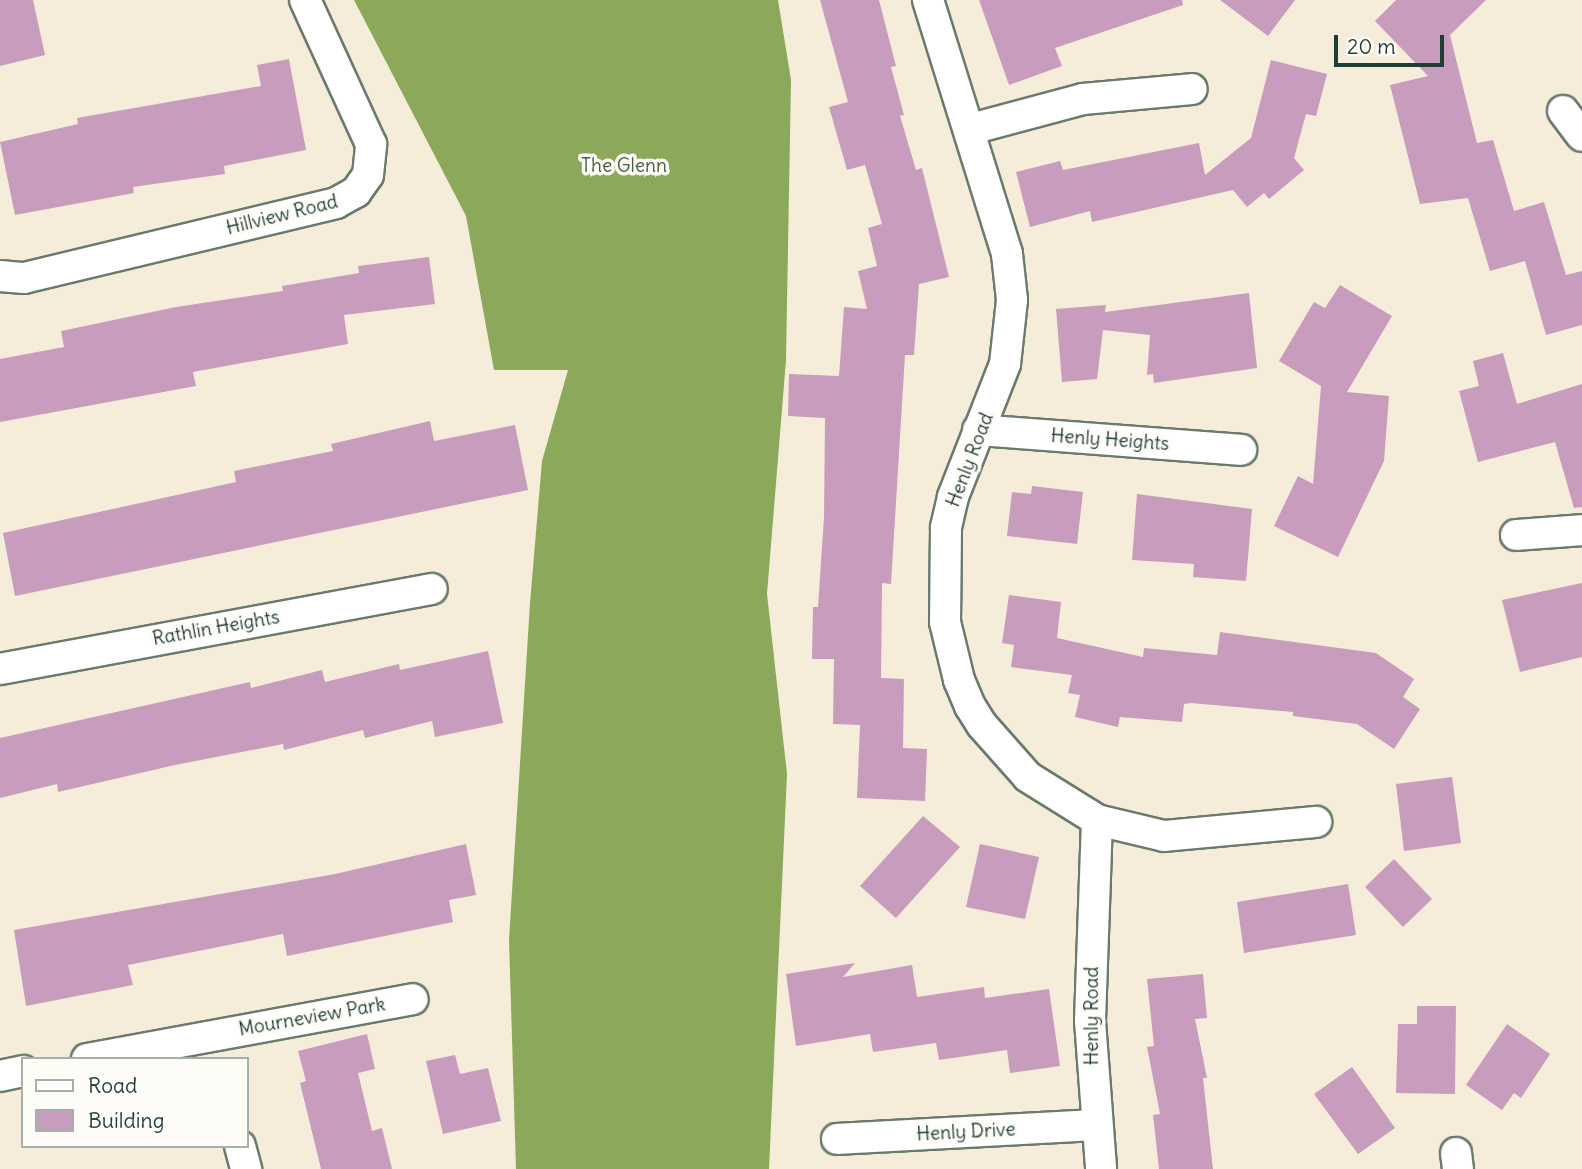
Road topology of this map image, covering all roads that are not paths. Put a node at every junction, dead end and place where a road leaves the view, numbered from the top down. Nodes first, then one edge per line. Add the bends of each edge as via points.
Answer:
1 (305, 0) edge
2 (928, 0) edge
3 (1192, 89) dead end
4 (1563, 111) dead end
5 (971, 129) junction
6 (1582, 136) edge
7 (0, 276) edge
8 (978, 430) junction
9 (1241, 450) dead end
10 (1582, 530) edge
11 (1516, 535) dead end
12 (432, 589) dead end
13 (0, 669) edge
14 (1097, 820) junction
15 (1316, 822) dead end
16 (413, 999) dead end
17 (214, 1047) edge
18 (108, 1057) edge
19 (21, 1071) edge
20 (0, 1076) edge
21 (1095, 1125) junction
22 (837, 1139) dead end
23 (241, 1148) edge
24 (246, 1169) edge
25 (1101, 1169) edge

1 - 7 street, Hillview Road via 371,144 368,175 356,192 336,203 23,278
2 - 5 street, Henly Road
3 - 5 street via 1083,99
4 - 6 street
5 - 8 street, Henly Road via 1007,254 1012,300 1005,364
8 - 9 street, Henly Heights
8 - 14 street, Henly Road via 953,497 943,558 945,622 959,680 982,726 1010,760 1045,790
10 - 11 street
12 - 13 street, Rathlin Heights
14 - 15 street, Henly Road via 1164,836
14 - 21 street, Henly Road via 1090,1021
16 - 17 street, Mourneview Park
17 - 18 street, Mourneview Park
19 - 20 street
21 - 22 street, Henly Drive
21 - 25 street, Henly Road
23 - 24 street

